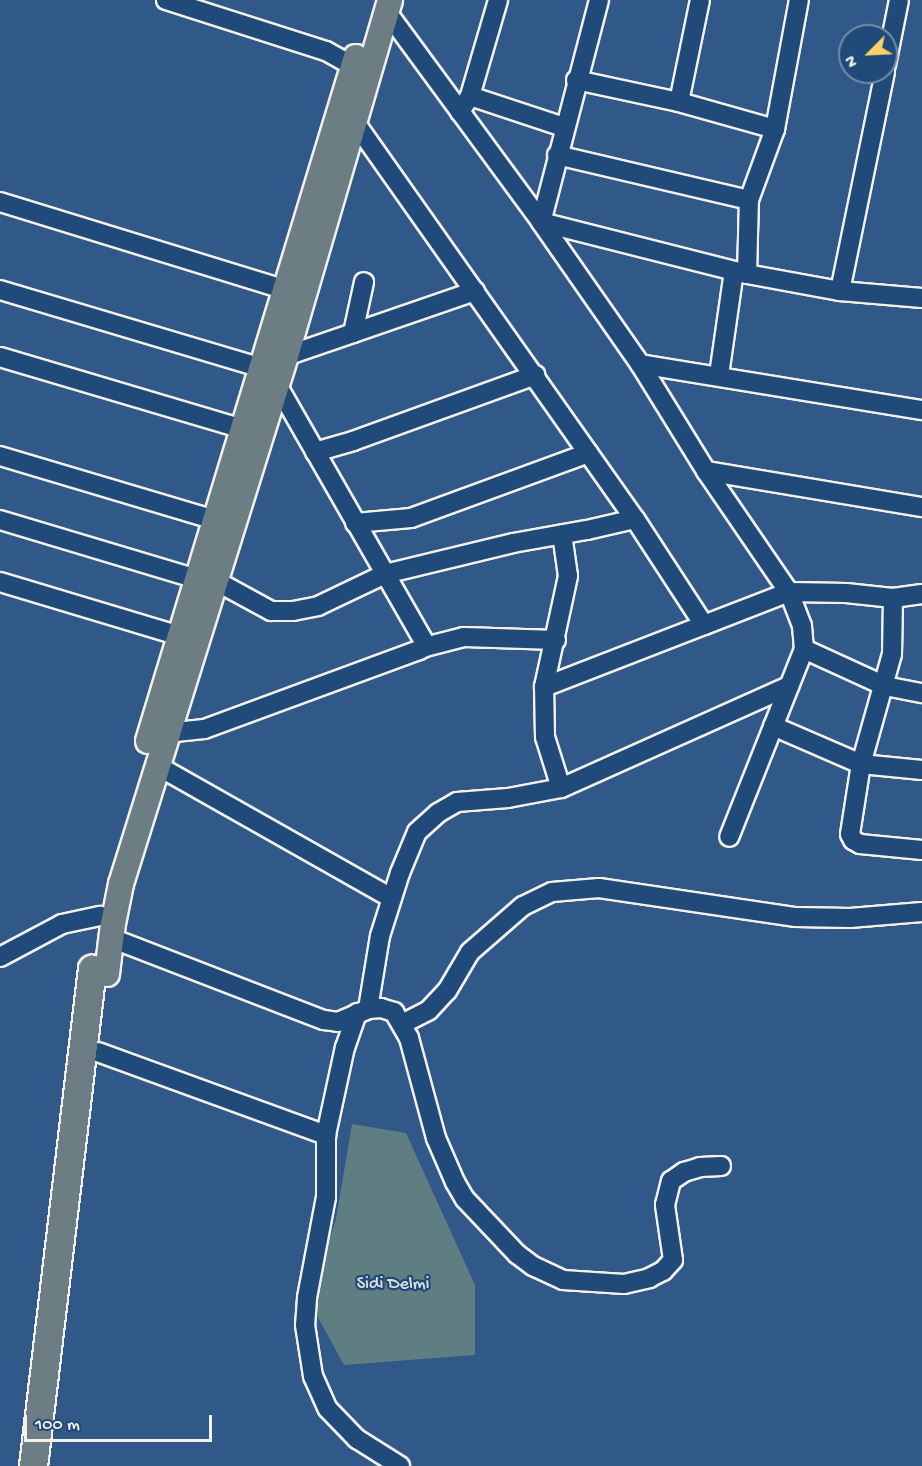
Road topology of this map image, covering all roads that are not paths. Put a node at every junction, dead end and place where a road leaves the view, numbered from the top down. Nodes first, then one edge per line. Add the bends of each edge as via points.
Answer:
1 (166, 0) edge
2 (498, 0) edge
3 (599, 0) edge
4 (700, 0) edge
5 (799, 0) edge
6 (899, 0) edge
7 (383, 4) edge
8 (894, 24) edge
9 (353, 66) junction
10 (576, 80) junction
11 (883, 84) edge
12 (470, 96) junction
13 (679, 102) junction
14 (460, 112) junction
15 (354, 121) junction
16 (564, 127) junction
17 (775, 129) junction
18 (557, 155) junction
19 (749, 200) junction
20 (0, 202) edge
21 (540, 222) junction
22 (740, 273) junction
23 (364, 282) dead end
24 (0, 290) edge
25 (286, 290) junction
26 (475, 291) junction
27 (840, 291) junction
28 (922, 298) edge
29 (353, 333) junction
30 (286, 356) junction
31 (0, 357) edge
32 (640, 364) junction
33 (268, 375) junction
34 (535, 375) junction
35 (719, 375) junction
36 (922, 410) edge
37 (243, 429) junction
38 (315, 452) junction
39 (589, 453) junction
40 (0, 456) edge
41 (706, 471) junction
42 (922, 507) edge
43 (635, 519) junction
44 (0, 520) edge
45 (215, 520) junction
46 (355, 523) junction
47 (562, 534) junction
48 (385, 574) junction
49 (207, 580) junction
50 (0, 582) edge
51 (789, 592) junction
52 (922, 594) edge
53 (893, 598) junction
54 (704, 625) junction
55 (180, 636) junction
56 (556, 640) junction
57 (425, 646) junction
58 (804, 649) junction
59 (789, 686) junction
60 (885, 686) junction
61 (544, 687) junction
62 (922, 693) edge
63 (773, 726) junction
64 (168, 733) junction
65 (861, 764) junction
66 (158, 766) junction
67 (922, 770) edge
68 (561, 788) junction
69 (729, 837) dead end
70 (922, 850) edge
71 (391, 898) junction
72 (922, 912) edge
73 (100, 916) junction
74 (111, 938) junction
75 (0, 957) edge
76 (100, 971) junction
77 (362, 1011) junction
78 (402, 1024) junction
79 (98, 1052) junction
80 (326, 1135) junction
81 (721, 1166) dead end
82 (33, 1466) edge
83 (48, 1466) edge
84 (400, 1466) edge

1 - 9 street via 326,51
2 - 12 street
3 - 10 street
4 - 13 street
5 - 17 street
6 - 8 street
7 - 9 main road
7 - 14 street
7 - 15 main road
9 - 25 main road
10 - 13 street
10 - 16 street
11 - 27 street
12 - 14 street
12 - 16 street
13 - 17 street
14 - 21 street
15 - 26 street
15 - 30 main road
16 - 18 street
17 - 19 street
18 - 19 street
18 - 21 street
19 - 22 street
20 - 25 street
21 - 22 street
21 - 32 street
22 - 27 street
22 - 35 street
23 - 29 street
24 - 33 street
25 - 33 main road
26 - 29 street
26 - 34 street
27 - 28 street
29 - 30 street
30 - 33 main road
31 - 37 street
32 - 35 street
32 - 41 street
33 - 37 main road
33 - 38 street
33 - 49 main road
34 - 38 street
34 - 39 street
35 - 36 street
37 - 45 main road
38 - 46 street
39 - 43 street
39 - 46 street via 411,518
40 - 45 street
41 - 42 street
41 - 51 street
43 - 47 street
43 - 54 street
44 - 49 street
45 - 49 main road
46 - 48 street
47 - 48 street
47 - 56 street via 568,576
48 - 49 street via 318,606 293,611 271,611
48 - 57 street
49 - 55 main road
49 - 64 main road
50 - 55 street
51 - 53 street
51 - 54 street
51 - 58 street via 802,626
52 - 53 street
53 - 60 street via 891,654
54 - 61 street
55 - 73 main road
56 - 57 street via 464,637
56 - 61 street
57 - 64 street via 204,729
58 - 59 street
58 - 60 street
59 - 63 street
59 - 68 street
60 - 62 street
60 - 65 street
61 - 68 street via 545,736
63 - 65 street
63 - 69 street
64 - 66 main road
65 - 67 street
65 - 70 street via 850,834 853,840
66 - 71 street
66 - 74 main road via 121,884
68 - 71 street via 457,802 438,813 417,832
71 - 77 street
72 - 78 street via 850,918 796,916 599,888 552,892 523,906 470,952 447,991 429,1010
73 - 75 street via 62,924
73 - 76 main road
74 - 76 main road
74 - 77 street via 324,1020 338,1022
76 - 79 highway
76 - 82 highway
77 - 78 street via 381,1008 394,1012
77 - 80 street via 345,1047
78 - 81 street via 436,1138 455,1182 471,1206 517,1254 556,1277 579,1283 624,1284 663,1271 673,1260 665,1205 671,1180 699,1167
79 - 80 street
79 - 83 highway
80 - 84 street via 326,1197 305,1325 313,1377 327,1409 357,1439

